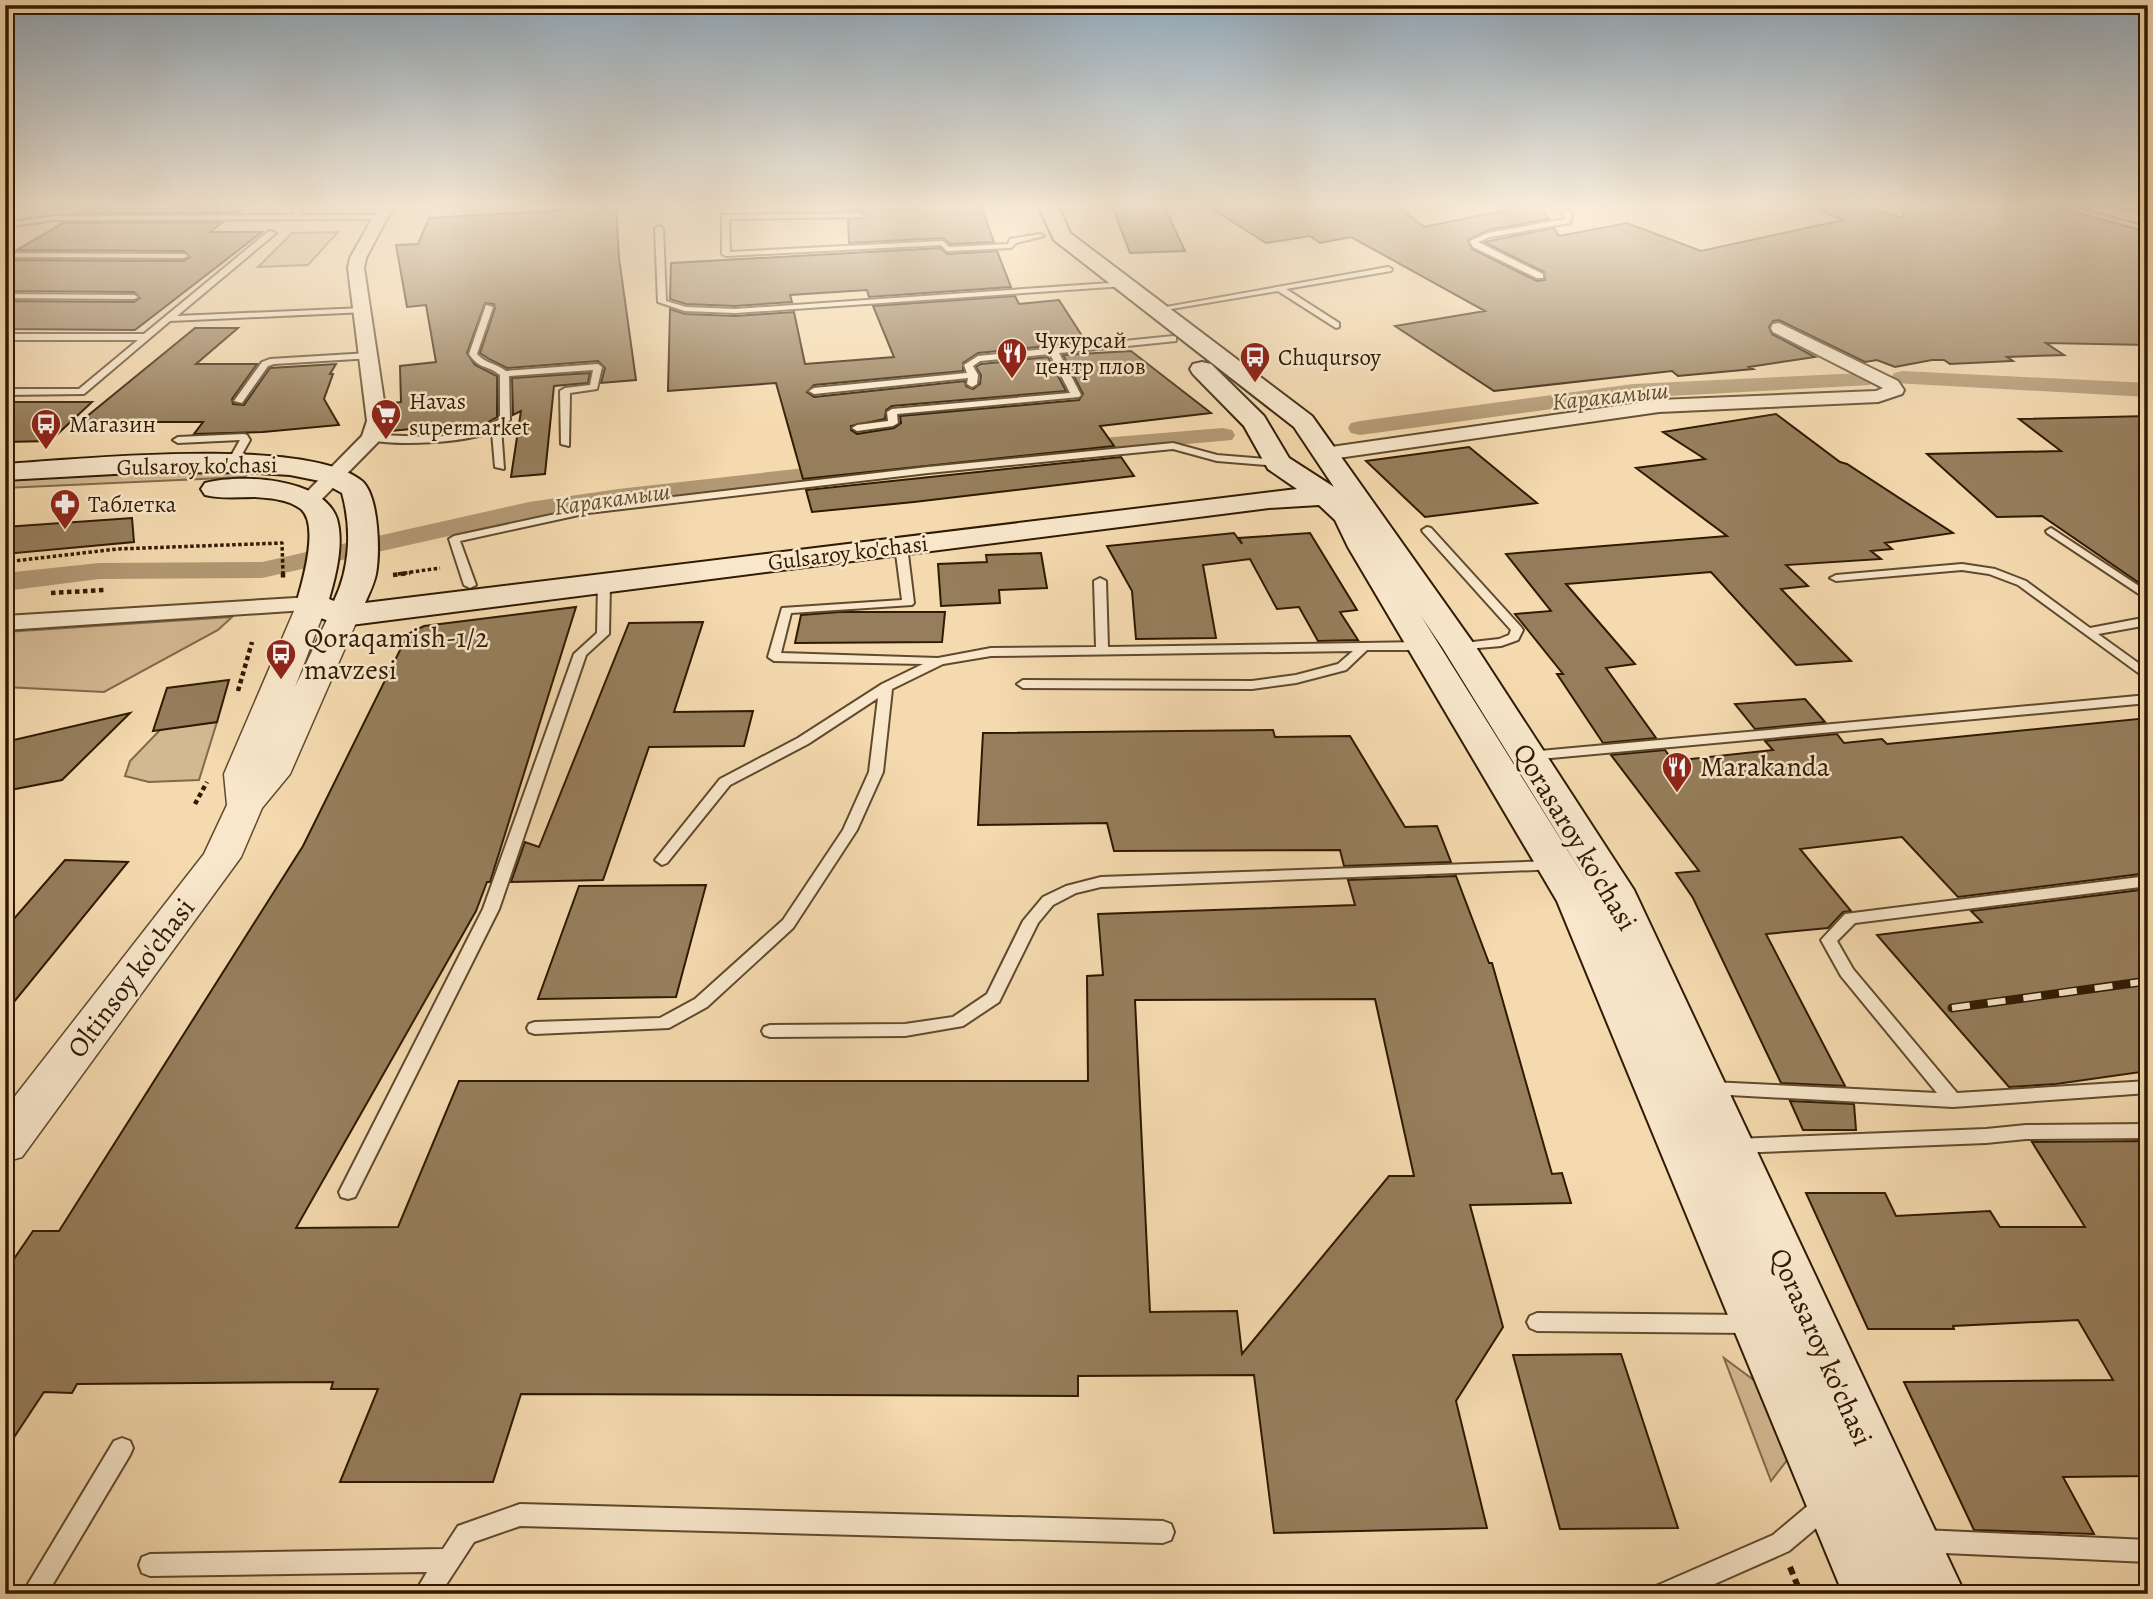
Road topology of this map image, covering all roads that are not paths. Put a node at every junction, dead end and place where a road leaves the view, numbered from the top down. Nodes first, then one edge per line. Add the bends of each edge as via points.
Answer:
1 (218, 278) edge
2 (356, 278) edge
3 (661, 278) edge
4 (1104, 278) edge
5 (1107, 278) edge
6 (1339, 278) edge
7 (1115, 285) junction
8 (1279, 288) junction
9 (5, 296) edge
10 (134, 297) dead end
11 (489, 307) dead end
12 (1159, 309) junction
13 (363, 310) junction
14 (168, 319) junction
15 (1336, 325) dead end
16 (1779, 327) dead end
17 (5, 337) edge
18 (146, 337) junction
19 (1173, 339) junction
20 (1053, 351) junction
21 (369, 356) junction
22 (504, 374) junction
23 (814, 391) dead end
24 (5, 392) edge
25 (239, 401) dead end
26 (497, 428) junction
27 (857, 428) dead end
28 (371, 438) junction
29 (178, 440) dead end
30 (566, 444) dead end
31 (1322, 450) junction
32 (1274, 455) junction
33 (232, 463) junction
34 (500, 467) dead end
35 (5, 472) edge
36 (334, 476) junction
37 (193, 489) dead end
38 (1334, 490) junction
39 (1242, 492) junction
40 (59, 496) dead end
41 (5, 498) edge
42 (308, 502) junction
43 (1427, 530) dead end
44 (2051, 531) dead end
45 (901, 546) junction
46 (460, 576) junction
47 (1836, 578) dead end
48 (1100, 581) dead end
49 (604, 584) junction
50 (328, 593) junction
51 (2148, 597) edge
52 (2148, 621) edge
53 (5, 623) edge
54 (2087, 632) junction
55 (1365, 646) junction
56 (1441, 646) junction
57 (1102, 651) junction
58 (940, 661) junction
59 (2148, 676) edge
60 (1023, 684) dead end
61 (886, 687) junction
62 (2148, 699) edge
63 (1528, 756) junction
64 (663, 860) dead end
65 (1557, 866) junction
66 (2148, 881) edge
67 (535, 1028) dead end
68 (770, 1031) dead end
69 (1703, 1087) junction
70 (2148, 1087) edge
71 (1953, 1100) junction
72 (2148, 1131) edge
73 (5, 1144) edge
74 (1730, 1146) junction
75 (348, 1192) dead end
76 (1537, 1322) dead end
77 (1759, 1324) junction
78 (122, 1448) dead end
79 (1834, 1498) junction
80 (1163, 1532) dead end
81 (1909, 1541) junction
82 (2148, 1551) edge
83 (449, 1560) junction
84 (150, 1565) dead end
85 (34, 1594) edge
86 (426, 1594) edge
87 (1664, 1594) edge
88 (1875, 1594) edge
89 (1933, 1594) edge

1 - 14 lane
2 - 13 street
3 - 7 lane via 662,302 685,309 736,312
4 - 7 main road, Qorasaroy ko'chasi
5 - 7 main road, Qorasaroy ko'chasi
6 - 8 lane
7 - 12 main road, Qorasaroy ko'chasi
7 - 19 main road, Qorasaroy ko'chasi
8 - 12 lane
8 - 15 lane
9 - 10 lane
11 - 22 lane via 474,354 481,364
12 - 31 main road, Qorasaroy ko'chasi via 1303,422
13 - 14 lane
13 - 21 street
14 - 18 lane
16 - 31 street via 1895,390 1878,396 1659,406
17 - 18 lane
18 - 24 lane via 81,392
19 - 20 lane
19 - 32 main road, Qorasaroy ko'chasi via 1255,422
20 - 23 lane via 978,359 968,365 973,380
20 - 27 lane via 1076,395 892,412 893,423
21 - 25 lane via 273,361 265,364
21 - 28 street via 377,421
22 - 26 lane via 505,420
22 - 30 lane via 598,366 594,387 565,391
26 - 28 lane via 475,435
26 - 34 lane
28 - 36 street
29 - 33 lane via 244,437
31 - 38 main road, Qorasaroy ko'chasi
32 - 38 main road, Qorasaroy ko'chasi
32 - 39 main road
32 - 46 lane via 1217,458 1173,446 588,510 454,538
33 - 35 main road, Gulsaroy ko'chasi
33 - 36 main road, Gulsaroy ko'chasi via 294,466
36 - 42 street
36 - 50 main road, Gulsaroy ko'chasi via 357,493 361,523
37 - 42 main road, Gulsaroy ko'chasi via 263,489
38 - 39 main road, Gulsaroy ko'chasi
38 - 45 main road, Gulsaroy ko'chasi
38 - 56 main road, Qorasaroy ko'chasi
39 - 46 main road, Gulsaroy ko'chasi
40 - 41 main road
42 - 50 main road, Gulsaroy ko'chasi via 320,513
43 - 56 lane via 1517,630 1501,642
44 - 51 lane
45 - 49 main road, Gulsaroy ko'chasi
45 - 58 lane via 908,603 786,610 774,657
46 - 50 main road, Gulsaroy ko'chasi
47 - 54 lane via 1962,567 1991,571 2022,583
48 - 57 lane
49 - 50 main road, Gulsaroy ko'chasi
49 - 75 lane via 603,634 579,654 491,909
50 - 53 street
50 - 73 street, Oltinsoy ko'chasi via 272,774 245,804 222,857
52 - 54 lane
54 - 59 lane
55 - 56 lane
55 - 57 lane
55 - 60 lane via 1342,667 1252,685
56 - 63 main road, Qorasaroy ko'chasi
56 - 65 main road, Qorasaroy ko'chasi
57 - 58 lane via 990,652
58 - 61 lane
61 - 64 lane via 803,741 724,782
61 - 67 lane via 876,772 850,830 788,924 701,1003 663,1024
62 - 63 lane
63 - 69 main road, Qorasaroy ko'chasi via 1613,890
65 - 68 lane via 1101,882 1071,889 1048,901 1031,921 993,998 957,1022 905,1030
65 - 77 main road, Qorasaroy ko'chasi via 1578,901
66 - 71 lane via 1850,918 1829,940 1847,972
69 - 71 lane
69 - 74 main road, Qorasaroy ko'chasi
70 - 71 lane
72 - 74 lane
74 - 81 main road, Qorasaroy ko'chasi
76 - 77 lane
77 - 79 main road, Qorasaroy ko'chasi
78 - 85 lane
79 - 87 lane via 1781,1544
79 - 88 main road, Qorasaroy ko'chasi
80 - 83 lane via 520,1515 467,1534
81 - 82 lane
81 - 89 main road, Qorasaroy ko'chasi
83 - 84 lane
83 - 86 lane

